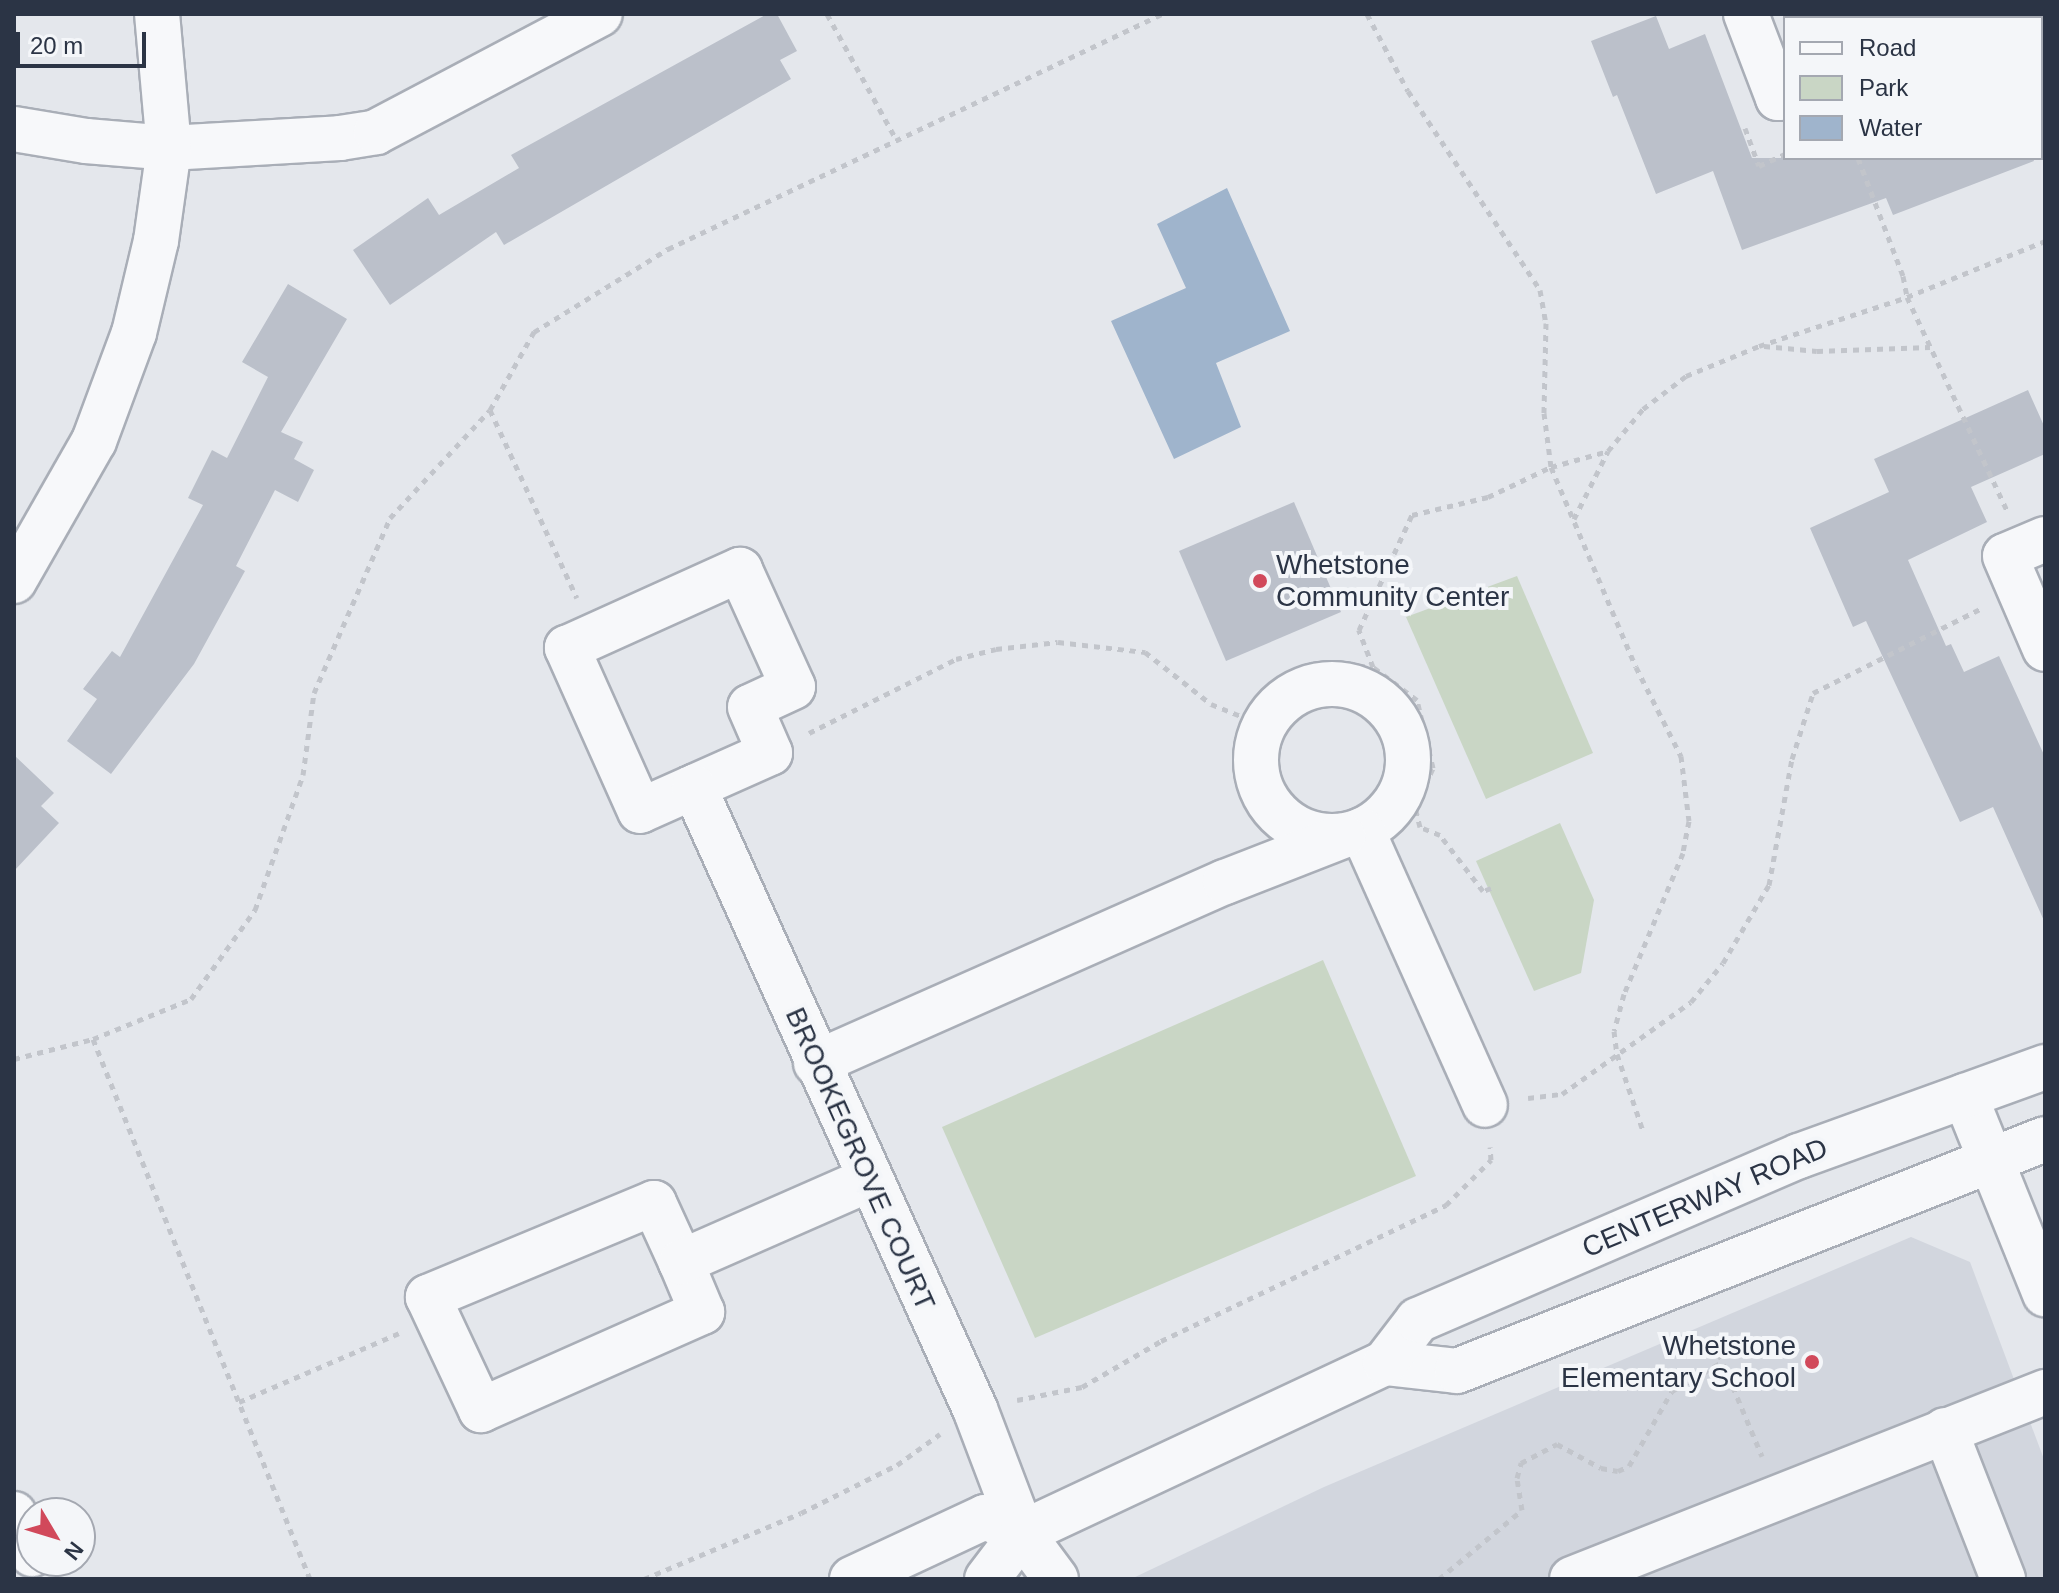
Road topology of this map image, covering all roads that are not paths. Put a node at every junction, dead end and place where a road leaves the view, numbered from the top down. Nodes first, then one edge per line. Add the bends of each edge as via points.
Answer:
1 (157, 14) edge
2 (600, 14) edge
3 (1746, 14) edge
4 (1783, 97) edge
5 (14, 129) edge
6 (169, 148) junction
7 (2030, 558) edge
8 (14, 581) edge
9 (2045, 649) edge
10 (694, 787) junction
11 (816, 1063) junction
12 (2045, 1067) edge
13 (1965, 1096) junction
14 (1485, 1105) road end
15 (2045, 1139) edge
16 (1990, 1160) junction
17 (868, 1180) junction
18 (681, 1262) junction
19 (2045, 1294) edge
20 (1385, 1363) junction
21 (2045, 1392) edge
22 (1945, 1430) junction
23 (1022, 1533) junction
24 (852, 1579) edge
25 (987, 1579) edge
26 (1017, 1579) edge
27 (1056, 1579) edge
28 (1572, 1579) edge
29 (2003, 1579) edge

1 - 6 street
2 - 6 street via 376,132
3 - 4 street via 1778,98
5 - 6 street
6 - 8 street via 156,241 129,346 94,441
7 - 9 street
10 - 10 street via 640,811 567,648 740,570 793,687 750,707 770,753
10 - 11 street, BROOKEGROVE COURT
11 - 14 street via 1225,882 1353,833
11 - 17 street, BROOKEGROVE COURT
12 - 13 street, CENTERWAY ROAD
13 - 16 street
13 - 20 street, CENTERWAY ROAD via 1799,1156 1418,1320
15 - 16 street
16 - 19 street
16 - 20 street via 1457,1371
17 - 18 street
17 - 23 street, BROOKEGROVE COURT via 975,1409
18 - 18 street via 702,1312 481,1410 428,1297 654,1203
20 - 23 street, CENTERWAY ROAD
21 - 22 street
22 - 28 street
22 - 29 street
23 - 24 street via 985,1517
23 - 25 street, CENTERWAY ROAD
23 - 26 street
23 - 27 street

